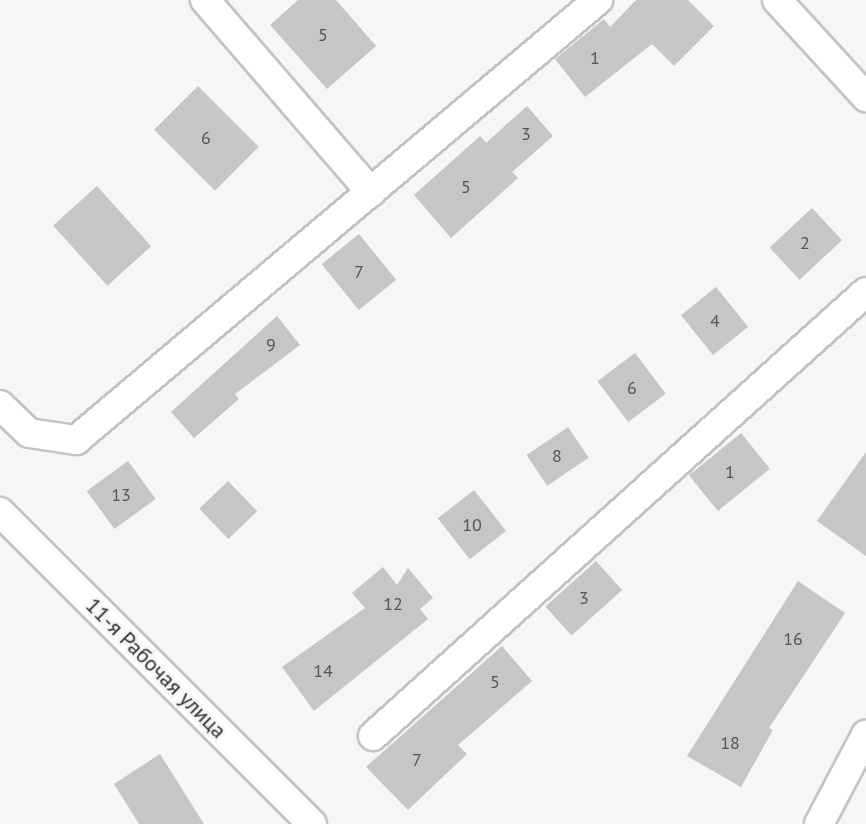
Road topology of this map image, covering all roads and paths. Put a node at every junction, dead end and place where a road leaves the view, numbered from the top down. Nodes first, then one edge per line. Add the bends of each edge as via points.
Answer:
1 (205, 0) edge
2 (598, 0) edge
3 (777, 0) edge
4 (866, 97) edge
5 (371, 192) junction
6 (866, 292) edge
7 (0, 405) edge
8 (0, 512) edge
9 (866, 735) edge
10 (373, 736) dead end
11 (312, 824) edge
12 (819, 824) edge

1 - 5 street
2 - 5 street
3 - 4 street
5 - 7 street via 76,440 29,433
6 - 10 street
8 - 11 street, 11-я Рабочая улица
9 - 12 street

